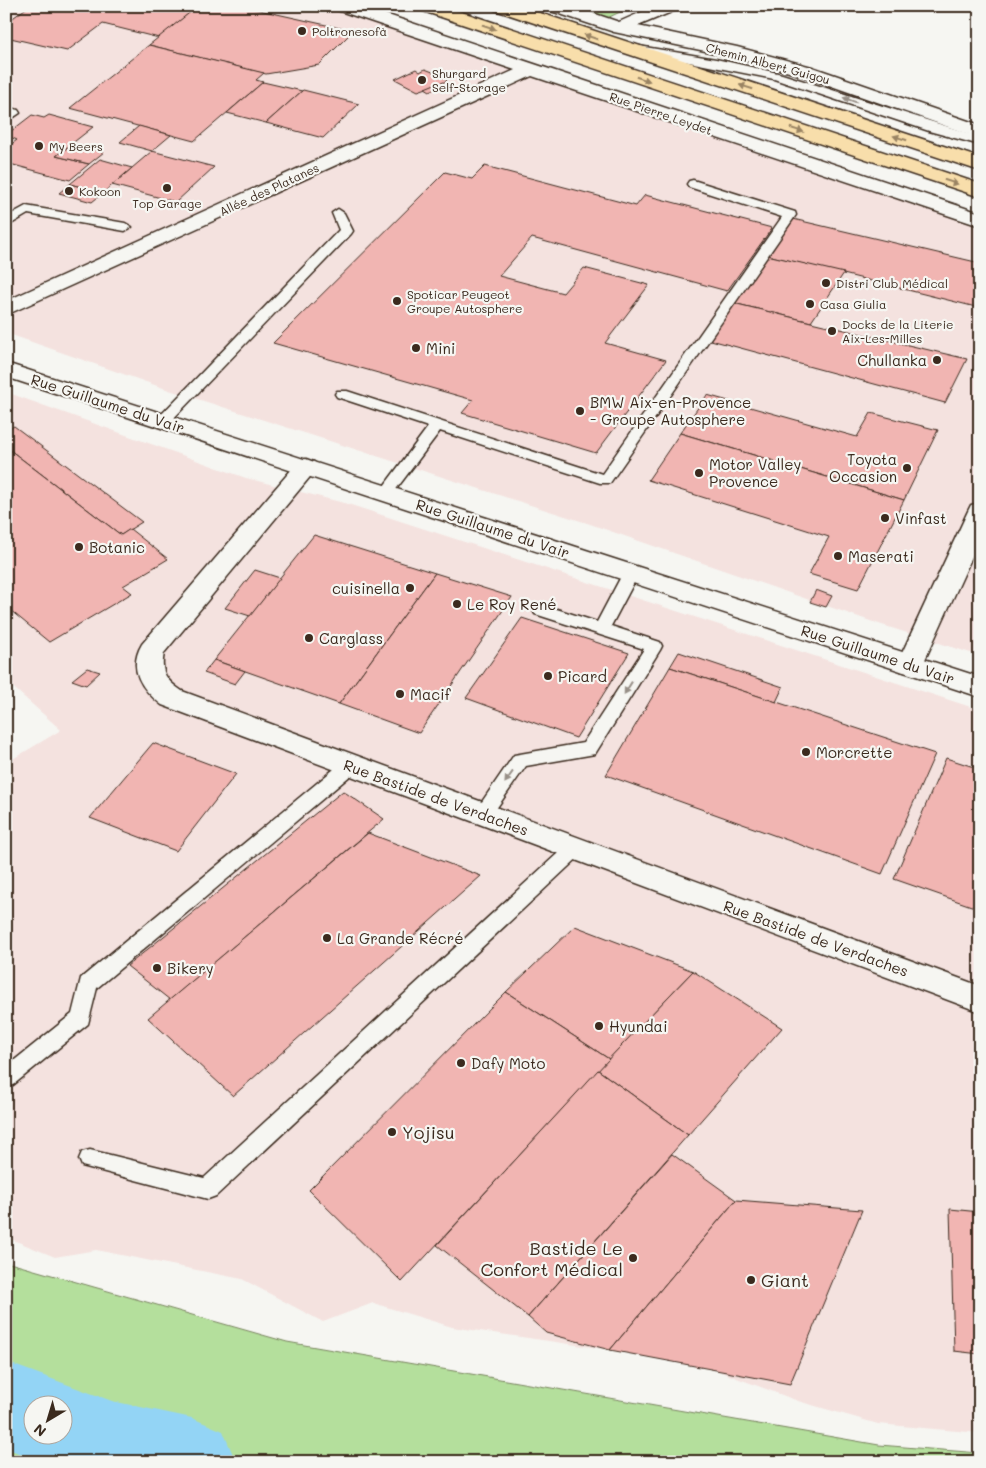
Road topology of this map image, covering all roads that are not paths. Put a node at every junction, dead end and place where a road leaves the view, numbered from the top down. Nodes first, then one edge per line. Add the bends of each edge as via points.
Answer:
1 (343, 6) edge
2 (426, 6) edge
3 (501, 6) edge
4 (554, 6) edge
5 (670, 6) edge
6 (617, 36) junction
7 (532, 69) junction
8 (980, 132) edge
9 (980, 140) edge
10 (980, 164) edge
11 (693, 184) dead end
12 (980, 191) edge
13 (338, 213) dead end
14 (980, 220) edge
15 (6, 223) edge
16 (126, 227) dead end
17 (6, 309) edge
18 (6, 370) edge
19 (342, 394) dead end
20 (163, 421) junction
21 (437, 425) junction
22 (306, 467) junction
23 (386, 493) junction
24 (980, 511) edge
25 (631, 573) junction
26 (540, 610) dead end
27 (601, 629) junction
28 (910, 664) junction
29 (980, 687) edge
30 (352, 765) junction
31 (483, 814) junction
32 (576, 848) junction
33 (980, 999) edge
34 (6, 1079) edge
35 (90, 1159) dead end

1 - 7 street, Rue Pierre Leydet
2 -> 12 highway
6 -> 3 highway
4 - 6 street, Chemin Albert Guigou
5 - 6 street
6 - 8 street, Chemin Albert Guigou via 737,52 806,71
9 -> 6 lane via 937,130 798,82
10 -> 6 highway
7 - 14 street, Rue Pierre Leydet
7 - 17 street, Allée des Platanes
11 - 21 lane via 790,214 605,480
13 - 20 lane via 346,231
15 - 16 lane via 26,210
18 - 20 street, Rue Guillaume du Vair
19 - 21 lane
20 - 22 street, Rue Guillaume du Vair
21 - 23 lane
22 - 23 street, Rue Guillaume du Vair
22 - 30 street, Rue Bastide de Verdaches via 151,651 147,668 154,685 172,698
23 - 25 street, Rue Guillaume du Vair
24 - 28 street
25 - 27 lane
25 - 28 street, Rue Guillaume du Vair
26 - 27 lane
27 -> 31 lane via 654,646 589,749 520,760
28 - 29 street, Rue Guillaume du Vair
30 - 31 street, Rue Bastide de Verdaches
30 - 34 lane via 88,984 81,1018
31 - 32 street, Rue Bastide de Verdaches
32 - 33 street, Rue Bastide de Verdaches
32 - 35 lane via 208,1189

